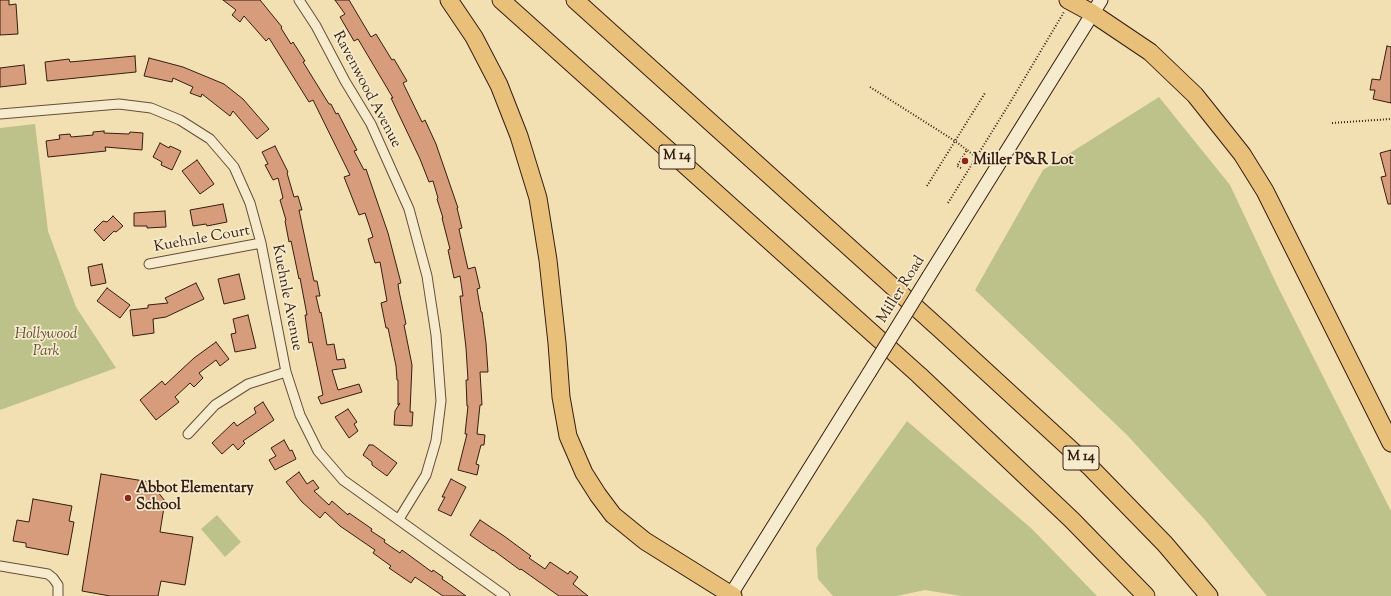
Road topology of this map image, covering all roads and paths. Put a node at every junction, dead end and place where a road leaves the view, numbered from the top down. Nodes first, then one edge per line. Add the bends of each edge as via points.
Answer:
1 (299, 0) edge
2 (449, 0) edge
3 (501, 0) edge
4 (575, 0) edge
5 (1066, 5) edge
6 (1097, 7) edge
7 (870, 87) dead end
8 (985, 93) dead end
9 (0, 114) edge
10 (1391, 119) edge
11 (1332, 124) dead end
12 (955, 141) junction
13 (967, 150) junction
14 (976, 157) junction
15 (961, 168) dead end
16 (927, 186) dead end
17 (948, 203) dead end
18 (261, 243) junction
19 (149, 264) dead end
20 (286, 372) junction
21 (188, 434) dead end
22 (1391, 443) edge
23 (399, 519) junction
24 (0, 566) edge
25 (58, 596) edge
26 (505, 596) edge
27 (732, 596) edge
28 (1146, 596) edge
29 (1209, 596) edge

1 - 23 street, Ravenwood Avenue via 371,124 409,209 427,276 436,335 441,401 436,441 426,474
2 - 27 highway via 474,37 498,85 519,136 538,198 548,260 561,397 568,436 584,473 614,515 645,542
3 - 28 highway, M 14 via 919,375 1072,520
4 - 29 highway, M 14 via 1091,468 1165,544
5 - 6 highway
5 - 14 path
6 - 22 highway via 1195,95 1242,154 1265,191
6 - 27 main road, Miller Road, bridge
7 - 12 path
8 - 12 path
9 - 18 street, Kuehnle Avenue via 119,104 151,108 180,120 210,139 234,167 250,203
10 - 11 path
12 - 13 path
12 - 16 path
13 - 14 path
13 - 15 path via 957,166
14 - 17 path
18 - 19 street, Kuehnle Court
18 - 20 street, Kuehnle Avenue
20 - 21 street via 248,384 215,405
20 - 23 street, Kuehnle Avenue via 300,415 318,452 343,480
23 - 26 street, Kuehnle Avenue
24 - 25 street via 48,574 58,585

